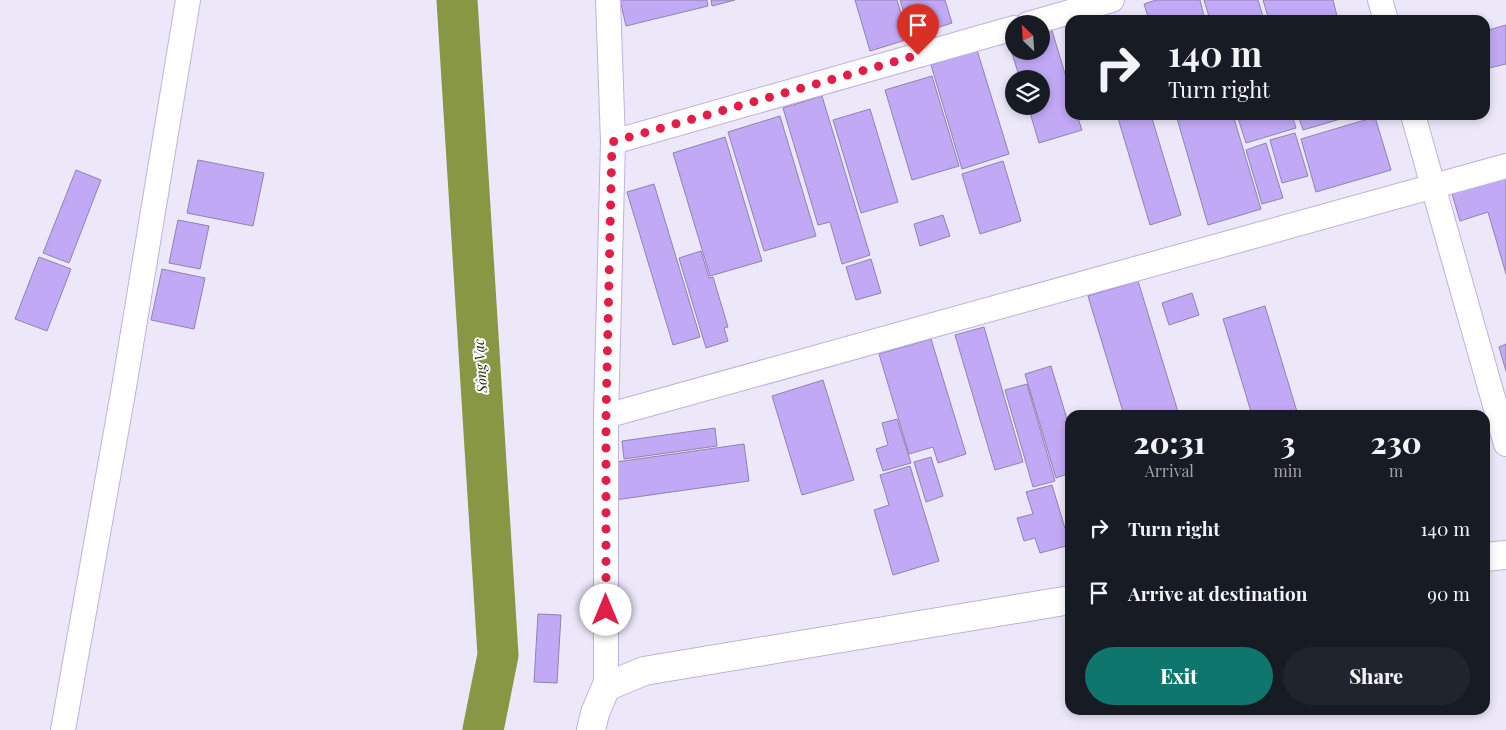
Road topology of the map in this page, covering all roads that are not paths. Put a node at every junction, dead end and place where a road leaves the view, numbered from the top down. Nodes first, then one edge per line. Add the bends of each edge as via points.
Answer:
1 (188, 0) edge
2 (608, 0) edge
3 (1112, 0) edge
4 (1380, 0) edge
5 (1384, 15) edge
6 (1050, 18) edge
7 (1005, 31) edge
8 (1414, 120) edge
9 (612, 142) junction
10 (1506, 166) edge
11 (1433, 185) junction
12 (606, 416) junction
13 (1505, 437) edge
14 (1506, 556) edge
15 (1490, 557) edge
16 (1065, 601) edge
17 (606, 687) junction
18 (63, 730) edge
19 (591, 730) edge

1 - 18 street
2 - 9 street
3 - 6 street
4 - 5 street
7 - 9 street
8 - 11 street
9 - 12 street
10 - 11 street
11 - 12 street
11 - 13 street
12 - 17 street
14 - 15 street
16 - 17 street via 644,671
17 - 19 street

